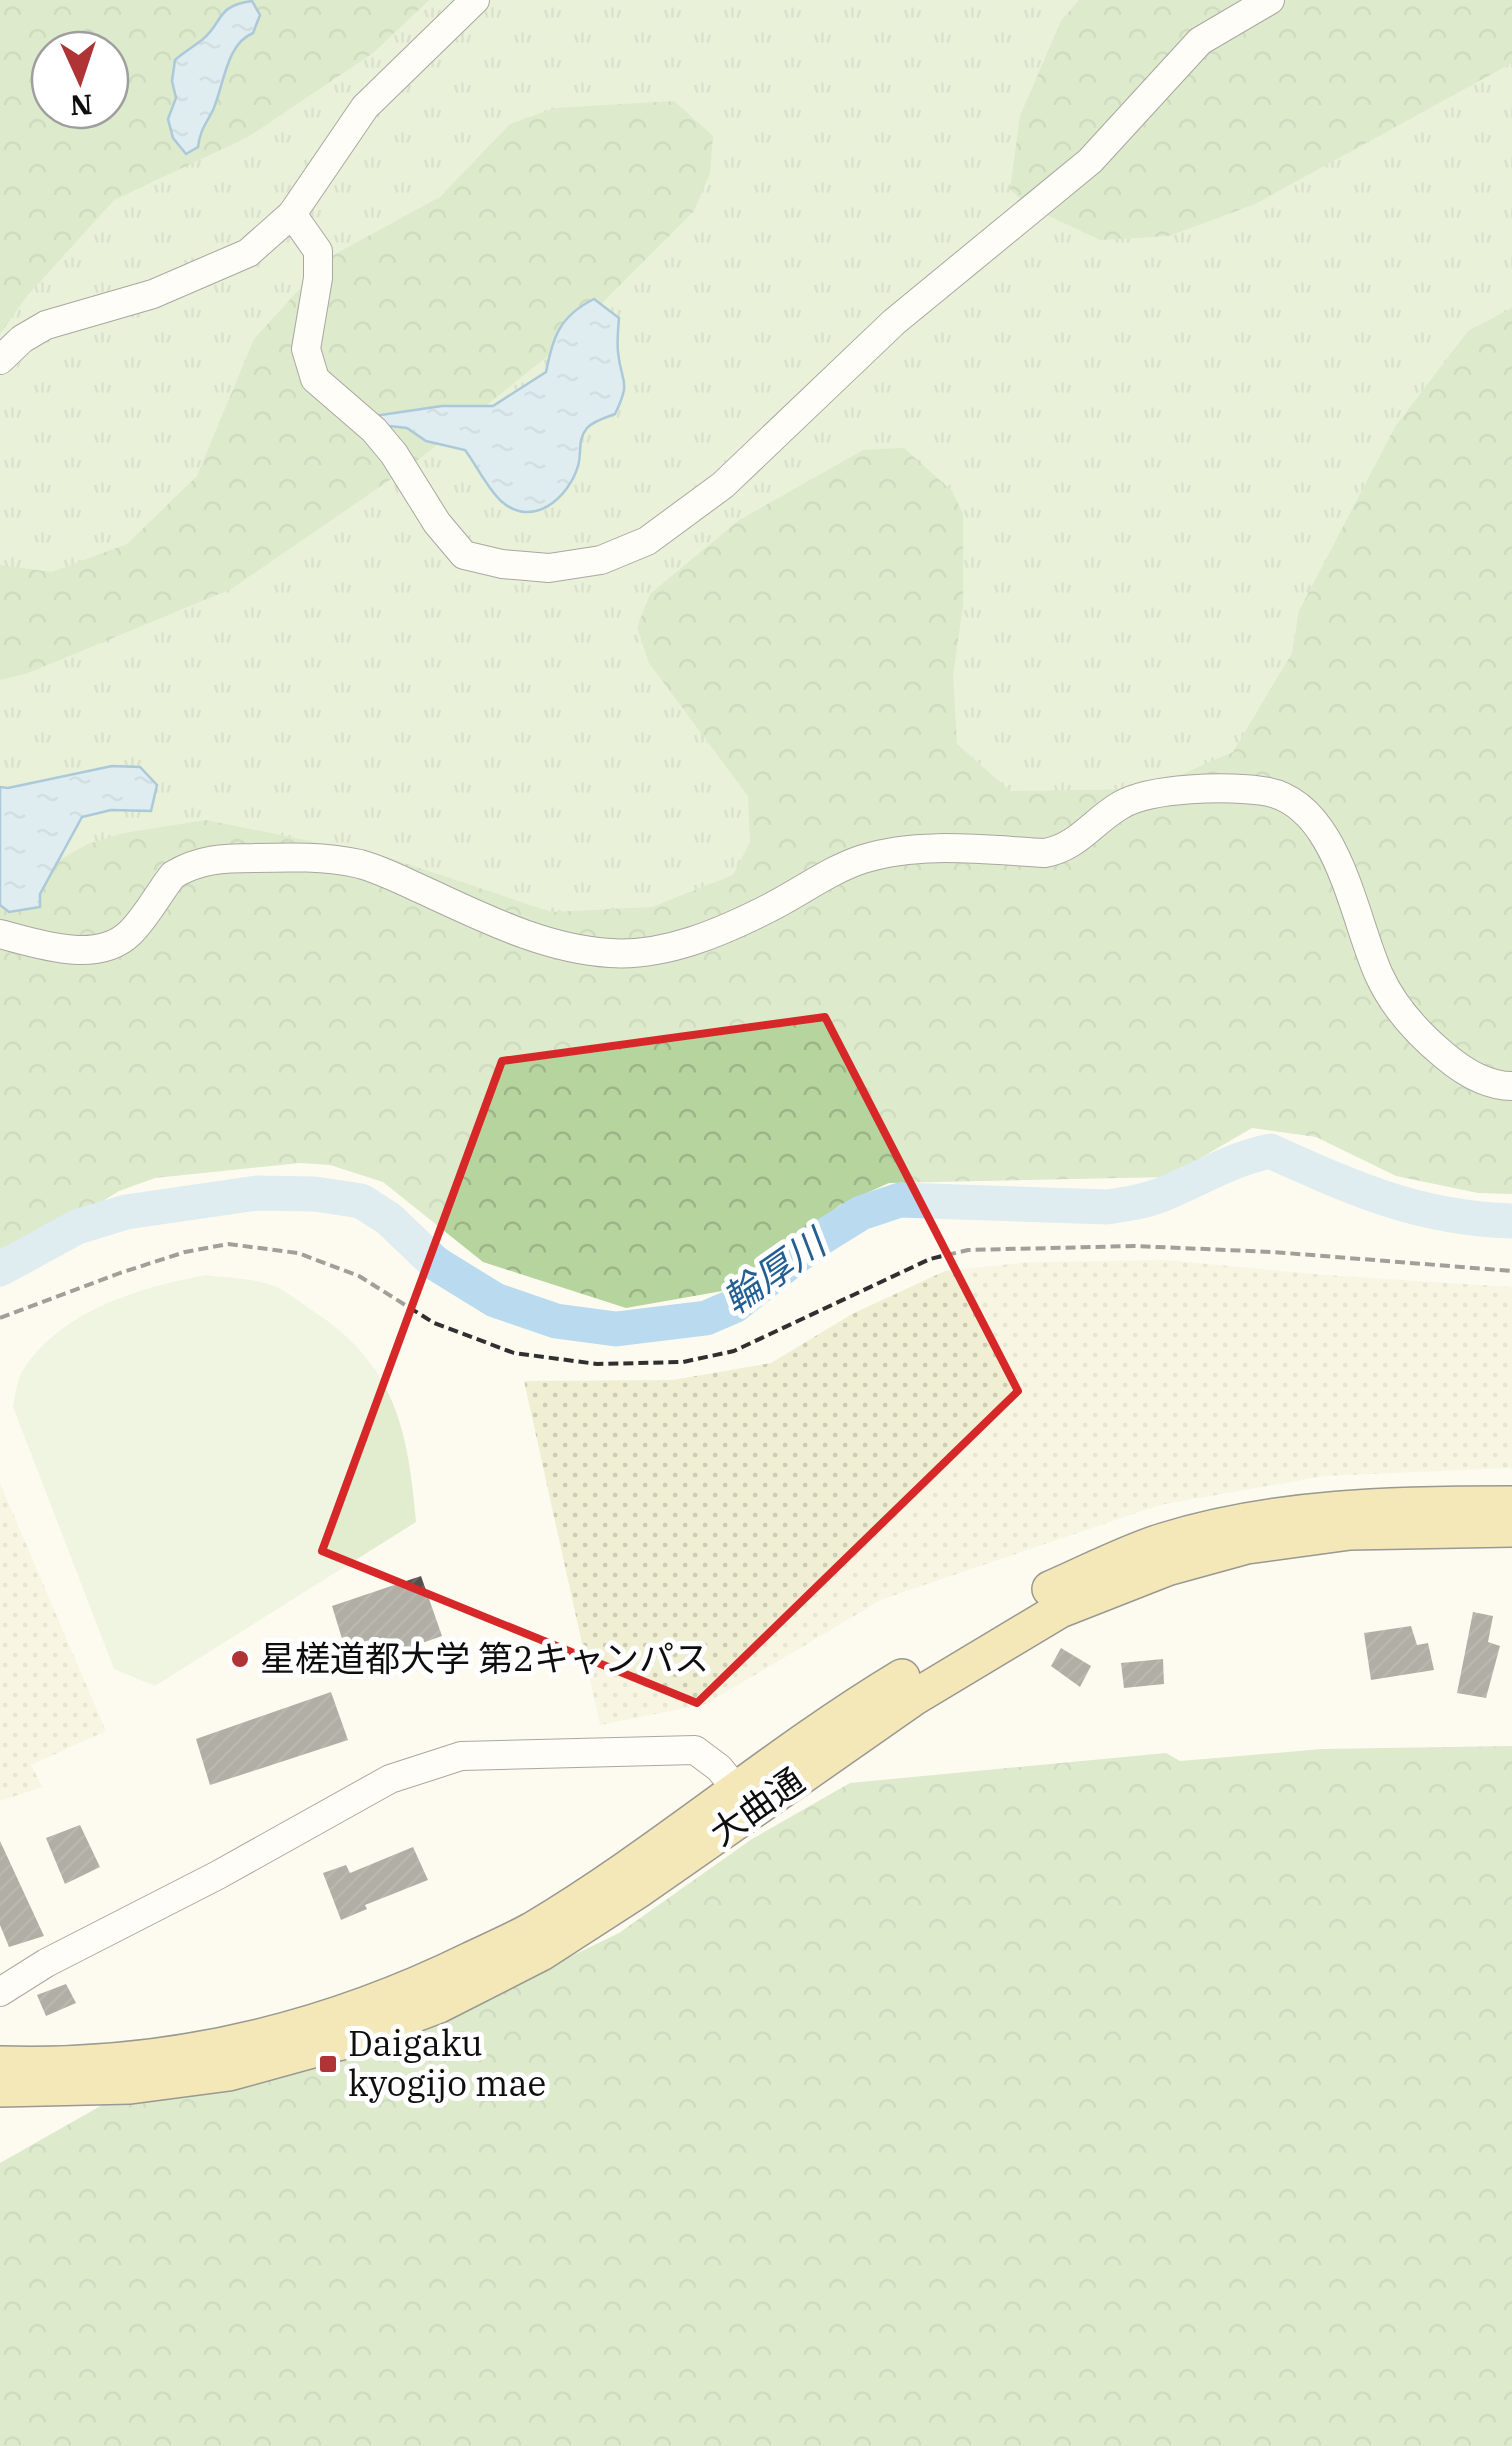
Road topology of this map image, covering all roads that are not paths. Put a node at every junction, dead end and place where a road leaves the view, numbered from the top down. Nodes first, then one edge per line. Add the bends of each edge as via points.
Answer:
1 (475, 0) edge
2 (1270, 0) edge
3 (292, 214) junction
4 (0, 360) edge
5 (0, 934) edge
6 (1512, 1086) edge
7 (1512, 1504) edge
8 (1512, 1529) edge
9 (745, 1800) junction
10 (0, 1992) edge
11 (0, 2064) edge
12 (0, 2089) edge

1 - 3 street via 365,108
2 - 3 street via 1200,41 1090,161 894,322 724,485 647,541 601,560 549,568 464,555 384,442 316,379 306,349 318,251
3 - 4 street via 248,253 153,294 46,324
5 - 6 street via 100,949 127,936 184,869 213,859 277,857 360,864 507,928 585,950 645,951 718,930 868,857 909,849 1064,850 1106,814 1142,796 1266,791 1308,814 1323,832 1379,976 1411,1028 1456,1066 1494,1086
7 - 9 main road, 大曲通 via 1345,1508 1162,1541 1051,1588 896,1680
8 - 9 main road, 大曲通 via 1350,1532 1247,1546 1167,1568 1060,1610
9 - 10 street via 695,1750 461,1756 390,1779
9 - 11 main road, 大曲通 via 530,1931 405,1990 314,2023 145,2059
9 - 12 main road, 大曲通 via 541,1953 439,2005 338,2043 229,2073 130,2086

